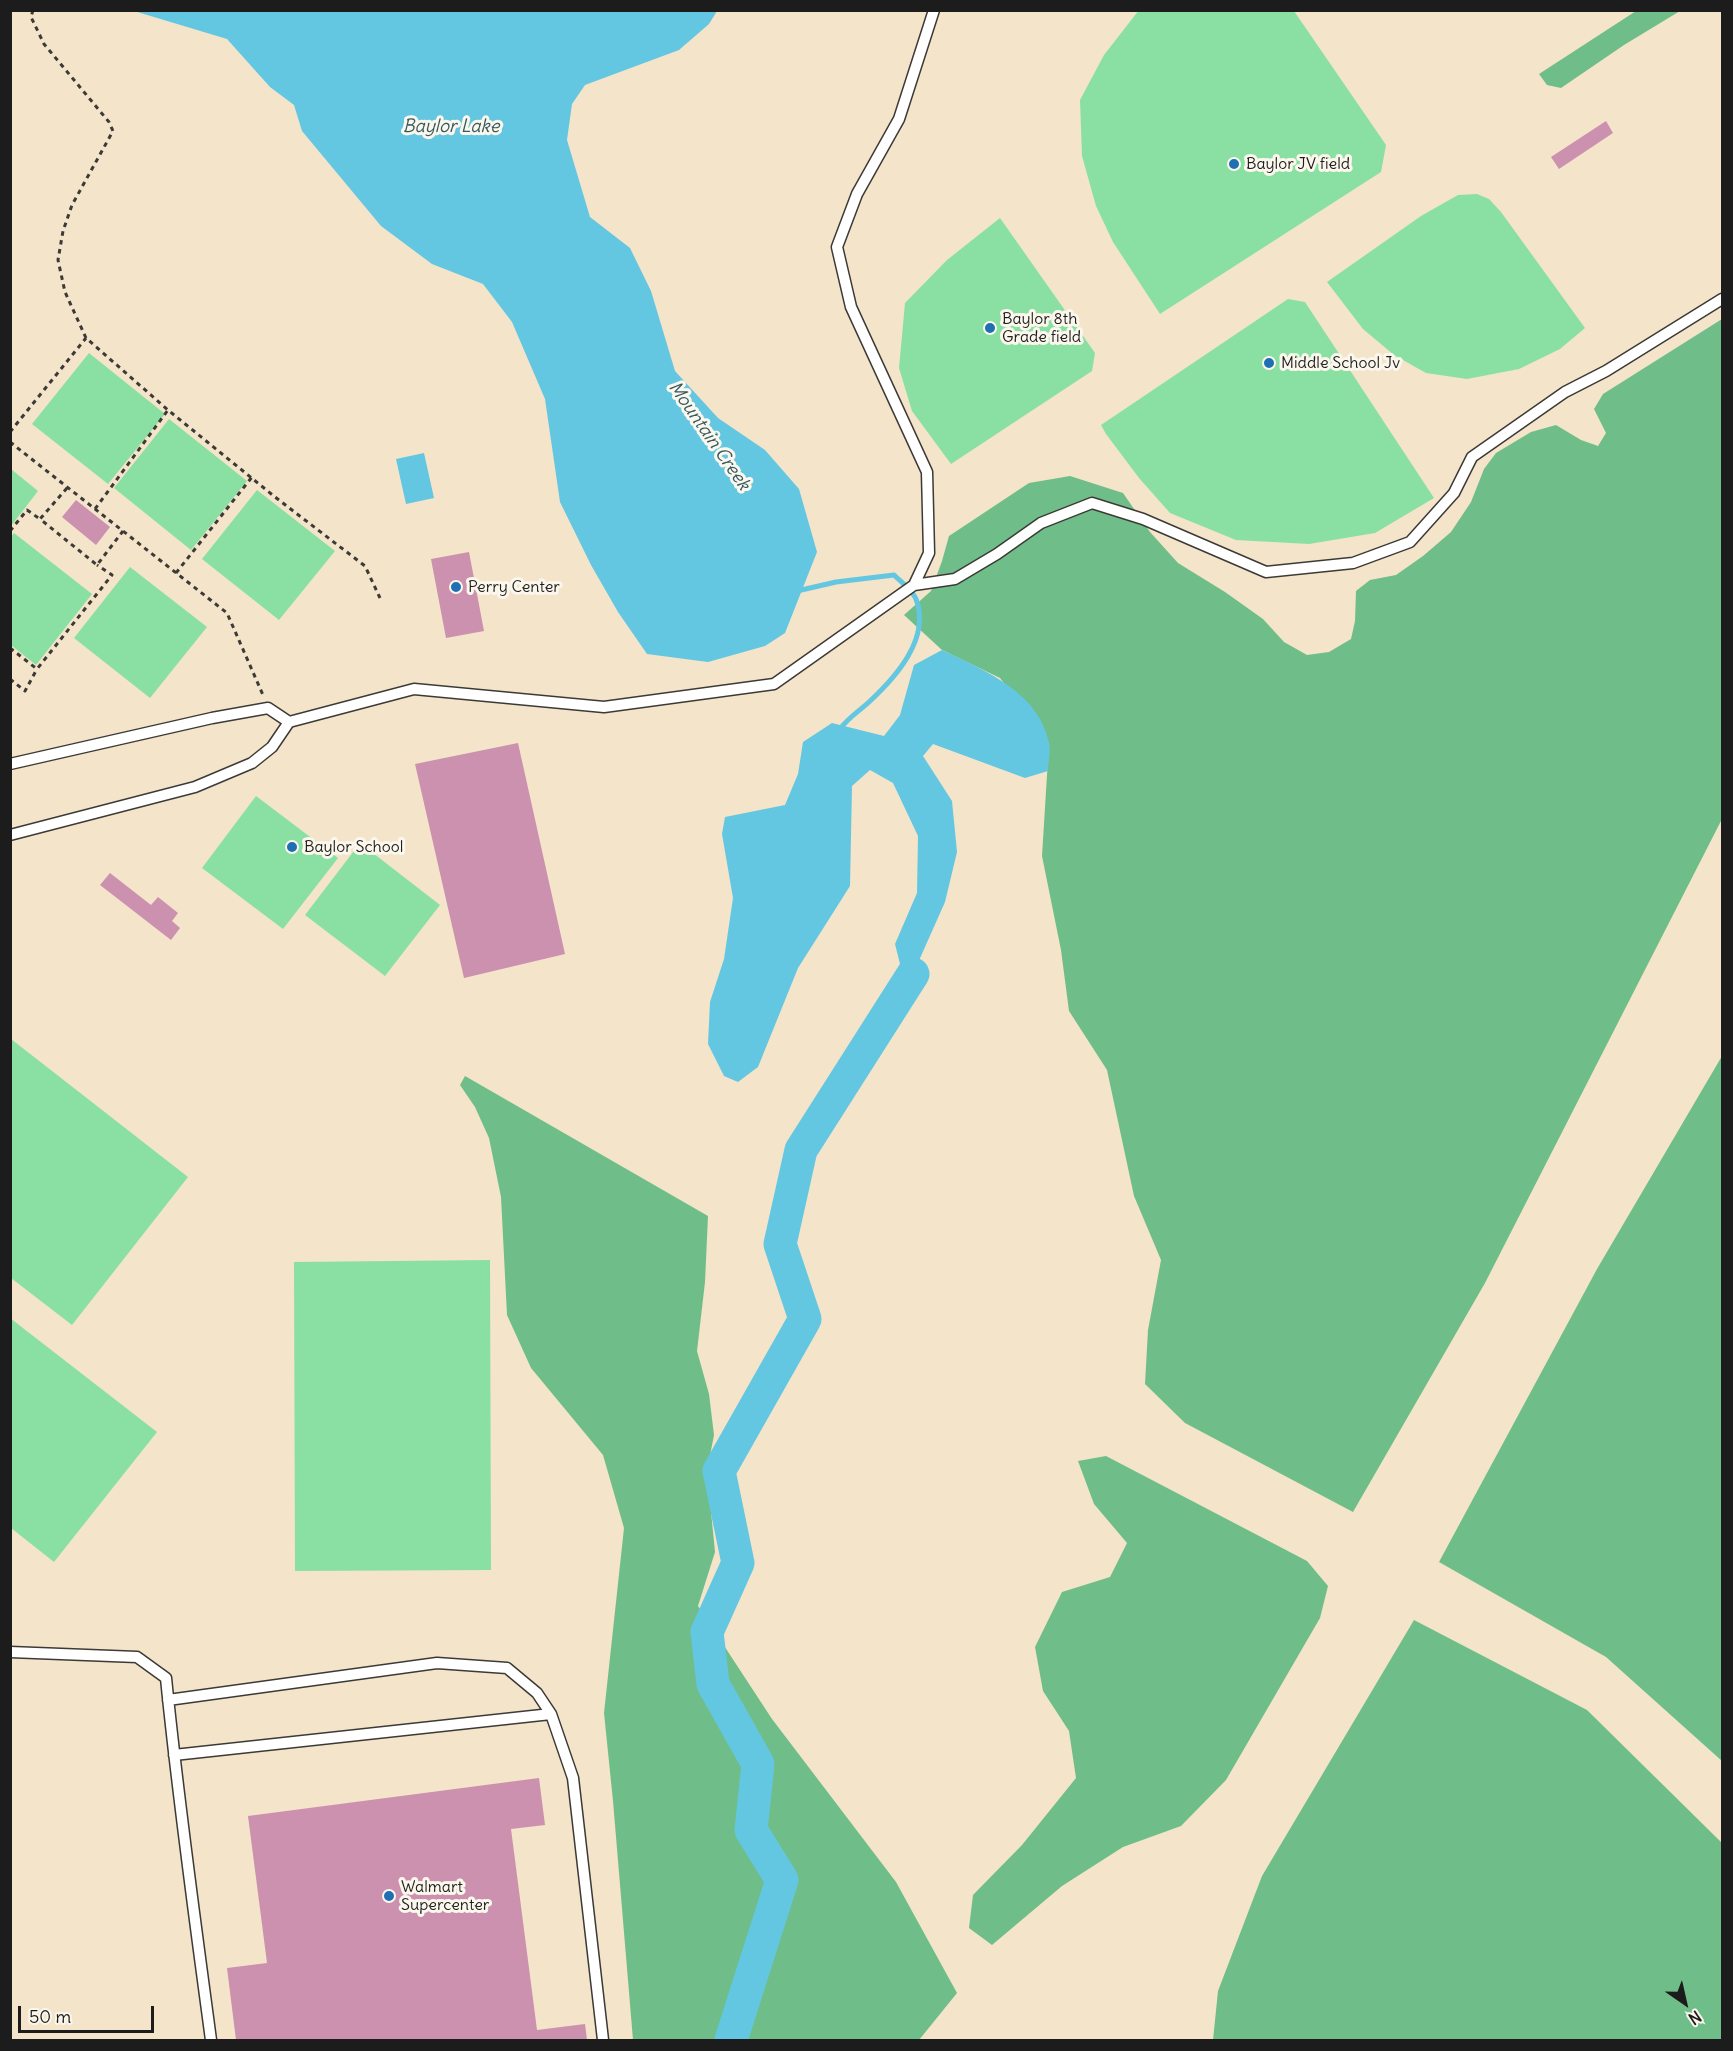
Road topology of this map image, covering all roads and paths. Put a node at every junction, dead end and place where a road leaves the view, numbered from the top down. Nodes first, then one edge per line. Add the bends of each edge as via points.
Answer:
1 (33, 10) edge
2 (934, 10) edge
3 (1722, 299) edge
4 (86, 338) junction
5 (168, 410) junction
6 (10, 432) edge
7 (10, 442) edge
8 (252, 477) junction
9 (67, 488) junction
10 (94, 508) junction
11 (40, 519) junction
12 (10, 531) edge
13 (123, 531) junction
14 (97, 565) junction
15 (176, 573) junction
16 (914, 585) junction
17 (380, 598) dead end
18 (10, 648) edge
19 (37, 669) junction
20 (10, 679) edge
21 (268, 708) junction
22 (289, 722) junction
23 (10, 764) edge
24 (10, 835) edge
25 (10, 1652) edge
26 (168, 1700) junction
27 (551, 1714) junction
28 (174, 1755) junction
29 (211, 2040) edge
30 (603, 2040) edge

1 - 4 path via 31,17 44,44 113,131 72,205 58,260 65,292
2 - 16 lane via 899,119 857,194 837,247 851,306 927,472 929,553
3 - 16 lane via 1566,392 1472,457 1454,494 1410,542 1353,563 1266,572 1143,519 1092,503 1041,523 955,579
4 - 5 path
4 - 6 path
5 - 8 path
5 - 10 path
7 - 9 path
8 - 15 path
8 - 17 path via 365,566
9 - 10 path
9 - 11 path
10 - 13 path
11 - 12 path via 27,510
11 - 14 path
13 - 14 path
13 - 15 path
14 - 19 path via 112,575
15 - 21 path via 227,613
16 - 22 lane via 774,684 604,706 414,689
18 - 19 path
19 - 20 path via 24,691
21 - 22 lane
21 - 23 lane
22 - 24 lane via 272,747 252,763 195,787
25 - 26 lane via 137,1657 166,1678
26 - 27 lane via 437,1663 507,1668 537,1693
26 - 28 lane
27 - 28 lane
27 - 30 lane via 573,1778
28 - 29 lane

